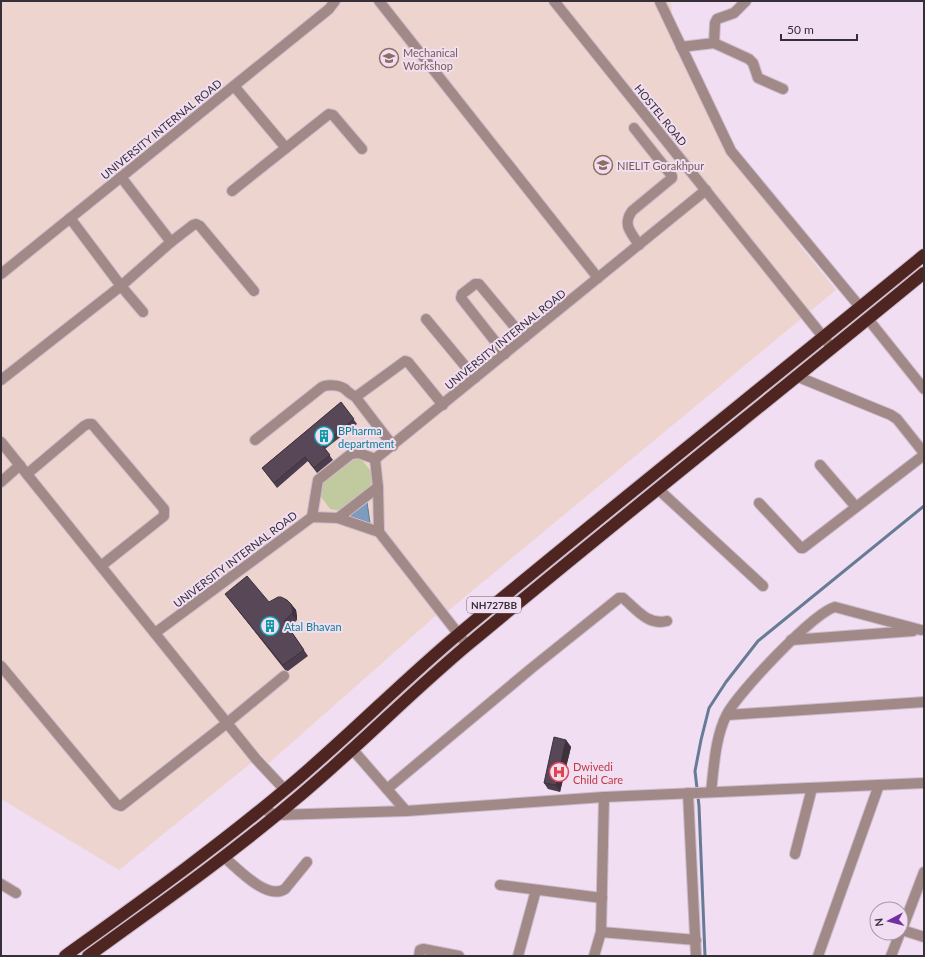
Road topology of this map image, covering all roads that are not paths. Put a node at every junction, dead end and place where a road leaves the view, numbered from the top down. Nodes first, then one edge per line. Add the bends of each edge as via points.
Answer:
1 (335, 1) edge
2 (379, 1) edge
3 (554, 1) edge
4 (746, 1) edge
5 (660, 2) edge
6 (714, 43) junction
7 (681, 47) junction
8 (234, 86) junction
9 (783, 89) dead end
10 (634, 128) dead end
11 (286, 148) junction
12 (362, 149) dead end
13 (121, 177) junction
14 (706, 190) junction
15 (232, 191) dead end
16 (70, 218) junction
17 (171, 242) junction
18 (639, 245) junction
19 (924, 255) edge
20 (924, 273) edge
21 (1, 274) edge
22 (598, 278) junction
23 (120, 286) junction
24 (254, 291) dead end
25 (860, 307) junction
26 (143, 312) dead end
27 (426, 318) dead end
28 (868, 319) junction
29 (823, 337) junction
30 (524, 338) junction
31 (832, 348) junction
32 (505, 354) junction
33 (796, 376) junction
34 (476, 378) junction
35 (1, 380) edge
36 (924, 389) edge
37 (356, 397) junction
38 (443, 405) junction
39 (255, 440) dead end
40 (1, 442) edge
41 (393, 446) junction
42 (924, 454) edge
43 (375, 459) junction
44 (20, 465) junction
45 (820, 465) dead end
46 (27, 474) junction
47 (1, 482) edge
48 (378, 487) junction
49 (658, 489) junction
50 (759, 503) dead end
51 (856, 507) junction
52 (312, 517) junction
53 (338, 518) junction
54 (379, 532) junction
55 (101, 566) junction
56 (763, 586) dead end
57 (666, 621) dead end
58 (923, 630) edge
59 (155, 633) junction
60 (459, 634) junction
61 (791, 640) junction
62 (467, 645) junction
63 (1, 666) edge
64 (284, 676) dead end
65 (924, 702) edge
66 (727, 715) junction
67 (227, 723) junction
68 (353, 750) junction
69 (924, 783) edge
70 (879, 785) junction
71 (812, 788) junction
72 (387, 789) junction
73 (285, 790) junction
74 (707, 792) junction
75 (689, 793) junction
76 (604, 797) junction
77 (262, 808) junction
78 (406, 811) junction
79 (275, 815) junction
80 (795, 854) dead end
81 (224, 857) junction
82 (307, 862) dead end
83 (923, 875) edge
84 (1, 884) edge
85 (500, 885) dead end
86 (536, 890) junction
87 (16, 893) dead end
88 (602, 898) junction
89 (909, 911) edge
90 (601, 932) junction
91 (909, 934) edge
92 (924, 937) edge
93 (696, 940) junction
94 (898, 941) edge
95 (65, 956) edge
96 (88, 956) edge
97 (419, 956) edge
98 (459, 956) edge
99 (518, 956) edge
100 (594, 956) edge
101 (696, 956) edge
102 (818, 956) edge
103 (892, 956) edge

1 - 8 street, UNIVERSITY INTERNAL ROAD via 329,9
2 - 22 street
3 - 14 street, HOSTEL ROAD
4 - 6 street via 734,13 717,19
5 - 7 street
6 - 7 street
6 - 9 street via 749,59 758,78
7 - 25 street via 731,152
8 - 11 street
8 - 13 street, UNIVERSITY INTERNAL ROAD
10 - 18 street via 672,176 628,217 627,224
11 - 12 street via 329,114 333,115
11 - 15 street
13 - 16 street, UNIVERSITY INTERNAL ROAD
13 - 17 street
14 - 18 street, UNIVERSITY INTERNAL ROAD
14 - 29 street, HOSTEL ROAD
16 - 21 street, UNIVERSITY INTERNAL ROAD
16 - 23 street
17 - 23 street
17 - 24 street via 193,225 200,226
18 - 22 street, UNIVERSITY INTERNAL ROAD
19 - 25 highway, NH727BB
20 - 28 highway, NH727BB
22 - 30 street, UNIVERSITY INTERNAL ROAD
23 - 26 street
23 - 35 street
25 - 29 highway, NH727BB
27 - 34 street
28 - 31 highway, NH727BB
28 - 36 street
29 - 31 street, HOSTEL ROAD
29 - 60 highway, NH727BB
30 - 32 street, UNIVERSITY INTERNAL ROAD
30 - 32 street via 479,284 475,284 462,294 461,298
31 - 33 highway, NH727BB
32 - 34 street, UNIVERSITY INTERNAL ROAD
33 - 42 street via 891,415
33 - 49 highway, NH727BB
34 - 38 street, UNIVERSITY INTERNAL ROAD
37 - 38 street via 405,361
37 - 39 street via 344,388 322,386
37 - 41 street
38 - 41 street, UNIVERSITY INTERNAL ROAD
40 - 44 street
41 - 43 street, UNIVERSITY INTERNAL ROAD
42 - 51 street
43 - 48 street
43 - 52 street via 359,453 351,454 318,480
44 - 46 street
44 - 47 street
45 - 51 street
46 - 55 street
46 - 55 street via 84,426 92,424 164,509 164,516
48 - 53 street
48 - 54 street
49 - 56 street
49 - 62 highway, NH727BB
50 - 51 street via 801,548
52 - 53 street, UNIVERSITY INTERNAL ROAD
52 - 59 street, UNIVERSITY INTERNAL ROAD
53 - 54 street, UNIVERSITY INTERNAL ROAD
54 - 60 street
55 - 59 street
57 - 72 street via 650,620 623,598 619,598
58 - 61 street
58 - 61 street via 835,607
59 - 67 street
60 - 62 street
60 - 73 highway, NH727BB via 344,740
61 - 66 street via 739,696
62 - 68 highway, NH727BB
63 - 67 street via 116,804 121,806
64 - 67 street
65 - 66 street
66 - 74 street
67 - 73 street
68 - 72 street
68 - 79 highway, NH727BB
69 - 70 street
70 - 71 street
70 - 102 street
71 - 74 street
71 - 80 street
72 - 78 street
73 - 77 highway, NH727BB
74 - 75 street
75 - 76 street
75 - 93 street
76 - 78 street
76 - 88 street
77 - 79 street
77 - 95 highway, NH727BB
78 - 79 street
79 - 81 highway, NH727BB
81 - 82 street via 252,881 276,892 285,889
81 - 96 highway, NH727BB
83 - 89 street
84 - 87 street
85 - 86 street
86 - 88 street
86 - 99 street
88 - 90 street
90 - 93 street
90 - 100 street
91 - 92 street
93 - 101 street
94 - 103 street
97 - 98 street via 420,950 423,949

